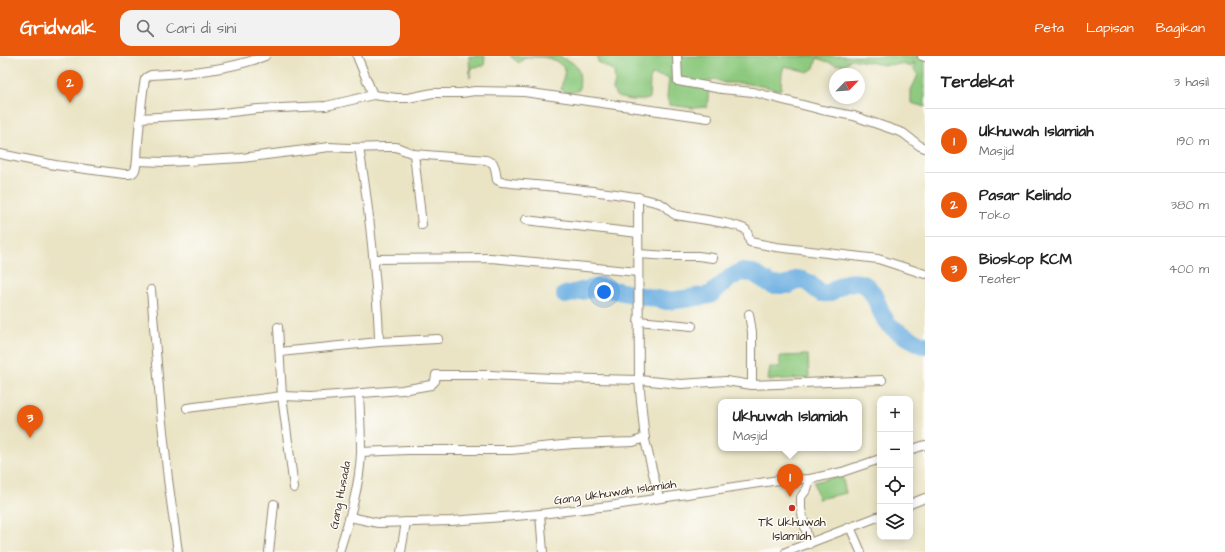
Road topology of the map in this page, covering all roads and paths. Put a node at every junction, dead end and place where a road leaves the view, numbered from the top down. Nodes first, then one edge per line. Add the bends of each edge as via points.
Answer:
1 (265, 56) edge
2 (357, 56) edge
3 (677, 56) edge
4 (922, 56) edge
5 (925, 57) edge
6 (373, 96) junction
7 (140, 118) junction
8 (708, 118) dead end
9 (359, 148) junction
10 (925, 148) edge
11 (0, 154) edge
12 (414, 154) junction
13 (137, 161) junction
14 (638, 197) junction
15 (525, 220) dead end
16 (422, 225) dead end
17 (638, 233) junction
18 (638, 254) junction
19 (713, 258) dead end
20 (374, 259) junction
21 (638, 272) junction
22 (925, 274) edge
23 (152, 290) dead end
24 (749, 314) dead end
25 (638, 321) junction
26 (692, 326) dead end
27 (278, 327) dead end
28 (438, 339) dead end
29 (379, 342) junction
30 (280, 352) junction
31 (639, 380) junction
32 (882, 380) dead end
33 (752, 385) junction
34 (359, 393) junction
35 (282, 396) junction
36 (187, 408) dead end
37 (645, 438) junction
38 (925, 445) edge
39 (913, 449) edge
40 (361, 452) junction
41 (877, 460) edge
42 (810, 479) junction
43 (294, 488) dead end
44 (659, 498) junction
45 (925, 498) edge
46 (913, 503) edge
47 (274, 504) dead end
48 (540, 514) junction
49 (350, 517) junction
50 (877, 517) edge
51 (406, 522) junction
52 (850, 527) junction
53 (809, 544) junction
54 (178, 552) edge
55 (269, 552) edge
56 (340, 552) edge
57 (401, 552) edge
58 (543, 552) edge
59 (786, 552) edge
60 (861, 552) edge

1 - 7 street via 234,66 151,75 145,83
2 - 6 street
3 - 10 street via 678,81 753,92 854,116 903,132
4 - 5 street
6 - 7 street via 326,106
6 - 8 street via 403,98 433,93 524,92
7 - 13 street
9 - 12 street via 396,147
9 - 13 street via 328,147 242,158
9 - 20 street
11 - 13 street via 55,165 124,174 135,171
12 - 14 street via 490,161 495,165 497,180 501,182 575,188
12 - 16 street
14 - 17 street
14 - 22 street via 660,203 676,215 722,222 744,229 750,242 878,259
15 - 17 street
17 - 18 street
18 - 19 street
18 - 21 street
20 - 21 street via 491,258
20 - 29 street
21 - 25 street
23 - 54 street via 160,413
24 - 33 street via 752,332
25 - 26 street
25 - 31 street
27 - 30 street
28 - 29 street
29 - 30 street
30 - 35 street
31 - 33 street via 681,384 726,381
31 - 34 street via 436,375 435,382 427,386
31 - 37 street
32 - 33 street
34 - 35 street via 310,397
34 - 40 street, Gang Husada
35 - 36 street
35 - 43 street
37 - 40 street via 633,442 510,450
37 - 44 street
38 - 39 street
40 - 49 street, Gang Husada via 358,482
41 - 42 street, Gang Ukhuwah Islamiah
42 - 44 street, Gang Ukhuwah Islamiah via 779,480
42 - 53 street via 801,497 801,509
44 - 48 street, Gang Ukhuwah Islamiah
45 - 46 street
47 - 55 street
48 - 51 street, Gang Ukhuwah Islamiah
48 - 58 street
49 - 51 street, Gang Ukhuwah Islamiah via 378,523
49 - 56 street, Gang Husada
50 - 52 street
51 - 57 street
52 - 53 street
52 - 60 street
53 - 59 street

